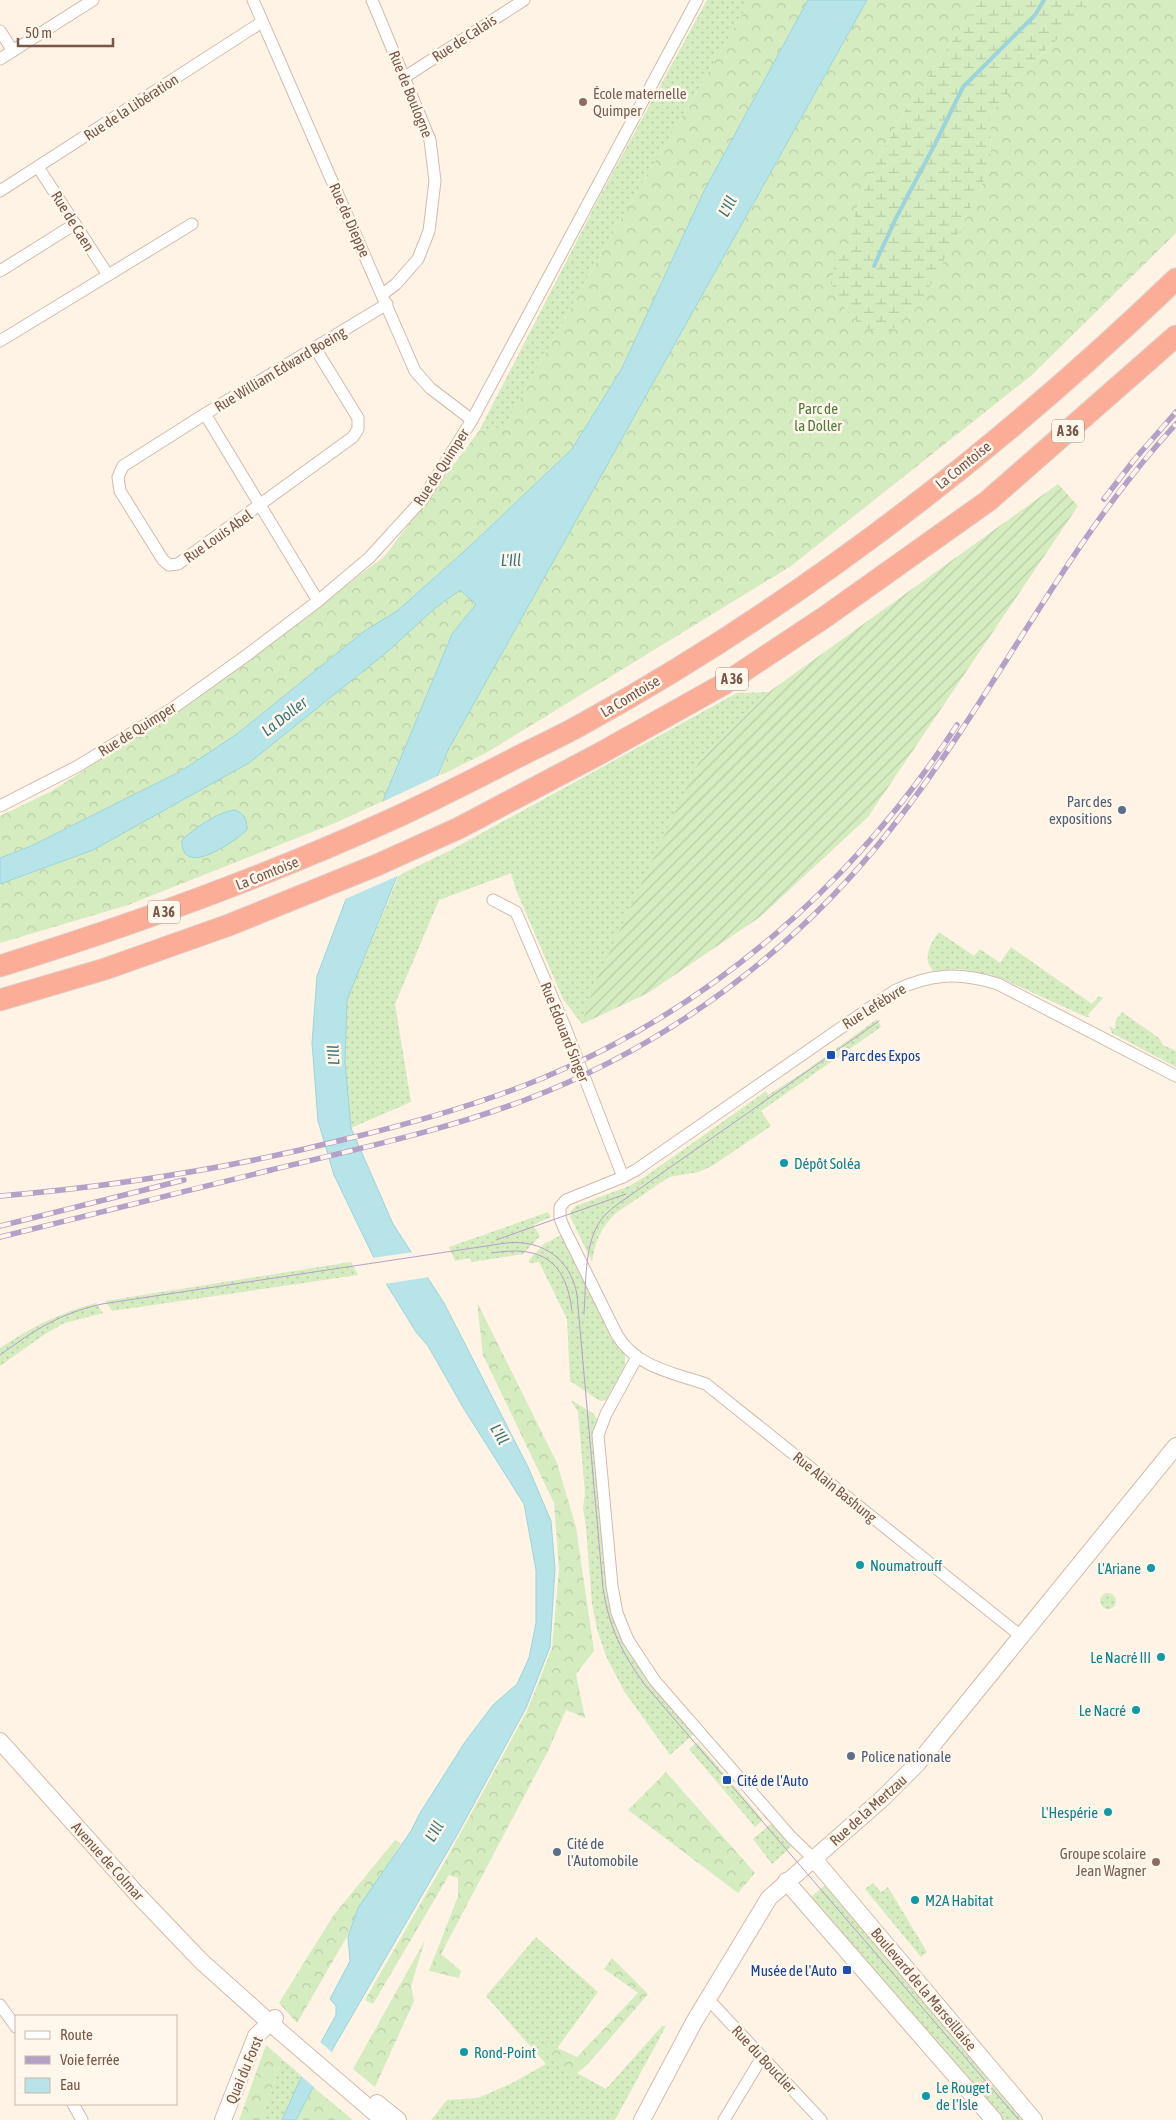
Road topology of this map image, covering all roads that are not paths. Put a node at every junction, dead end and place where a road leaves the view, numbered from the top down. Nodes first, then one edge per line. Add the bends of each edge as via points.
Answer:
1 (93, 0) edge
2 (253, 0) edge
3 (372, 0) edge
4 (524, 0) edge
5 (697, 0) edge
6 (262, 22) junction
7 (0, 31) edge
8 (13, 51) junction
9 (0, 59) edge
10 (405, 77) junction
11 (38, 166) junction
12 (0, 191) edge
13 (75, 224) junction
14 (192, 224) dead end
15 (1176, 264) edge
16 (0, 271) edge
17 (108, 275) junction
18 (1176, 279) edge
19 (385, 299) junction
20 (1149, 306) junction
21 (1176, 336) edge
22 (0, 341) edge
23 (315, 348) junction
24 (205, 414) junction
25 (472, 420) junction
26 (261, 506) junction
27 (318, 601) junction
28 (0, 806) edge
29 (493, 900) dead end
30 (0, 966) edge
31 (0, 1000) edge
32 (1176, 1076) edge
33 (624, 1177) junction
34 (637, 1358) junction
35 (1176, 1446) edge
36 (1022, 1637) junction
37 (3, 1750) edge
38 (814, 1859) junction
39 (786, 1881) junction
40 (708, 1999) junction
41 (0, 2005) edge
42 (276, 2024) junction
43 (15, 2026) edge
44 (762, 2057) junction
45 (366, 2099) junction
46 (74, 2105) edge
47 (82, 2120) edge
48 (223, 2120) edge
49 (383, 2120) edge
50 (398, 2120) edge
51 (642, 2120) edge
52 (724, 2120) edge
53 (821, 2120) edge
54 (994, 2120) edge
55 (1034, 2120) edge

1 - 8 street
2 - 6 street, Rue de Dieppe
3 - 10 street, Rue de Boulogne
4 - 10 street, Rue de Calais
5 - 25 street, Rue de Quimper
6 - 11 street, Rue de la Libération
6 - 19 street, Rue de Dieppe
7 - 8 street
8 - 9 street
10 - 19 street, Rue de Boulogne via 430,140 434,203 429,231 418,259
11 - 12 street, Rue de la Libération
11 - 13 street, Rue de Caen
13 - 16 street
13 - 17 street, Rue de Caen
14 - 17 street
15 - 20 highway
17 - 22 street
18 - 20 highway, La Comtoise / A 36
19 - 23 street, Rue William Edward Boeing
19 - 25 street, Rue de Dieppe via 419,378
20 - 30 highway, La Comtoise / A 36 via 1059,386 888,526 709,649 586,722 392,820 325,849 220,892
21 - 31 highway, A 36 via 988,501 724,684 459,828 377,865 306,895 105,969
23 - 24 street, Rue William Edward Boeing
23 - 26 street, Rue Louis Abel via 358,418 358,430
24 - 26 street, Rue William Edward Boeing
24 - 26 street, Rue Louis Abel via 123,466 118,477 120,491 169,565 178,564
25 - 27 street, Rue de Quimper via 422,500 369,558
26 - 27 street, Rue William Edward Boeing
27 - 28 street, Rue de Quimper via 173,708 78,766
29 - 33 street, Rue Edouard Singer via 516,912
32 - 33 street, Rue Lefèbvre via 998,984 957,976 923,979 894,991
33 - 34 street, Rue Lefèbvre via 566,1200 559,1211 564,1228 617,1335
34 - 36 street, Rue Alain Bashung via 706,1384
34 - 38 street via 598,1435 617,1612 628,1640 655,1681
35 - 36 main road, Rue de la Mertzau
36 - 38 main road, Rue de la Mertzau via 918,1763
37 - 42 main road, Avenue de Colmar via 201,1961
38 - 39 main road, Rue de la Mertzau
38 - 55 main road, Boulevard de la Marseillaise
39 - 40 main road, Rue de la Mertzau via 769,1898
39 - 54 main road
40 - 44 street, Rue du Bouclier
40 - 51 main road, Rue de la Mertzau
41 - 43 street
42 - 45 main road, Avenue de Colmar
42 - 45 main road, Avenue de Colmar via 339,2082
42 - 48 main road, Quai du Forst via 256,2036
44 - 52 street
44 - 53 street, Rue du Bouclier
45 - 49 main road, Avenue de Colmar
45 - 50 main road, Avenue de Colmar
46 - 47 street

